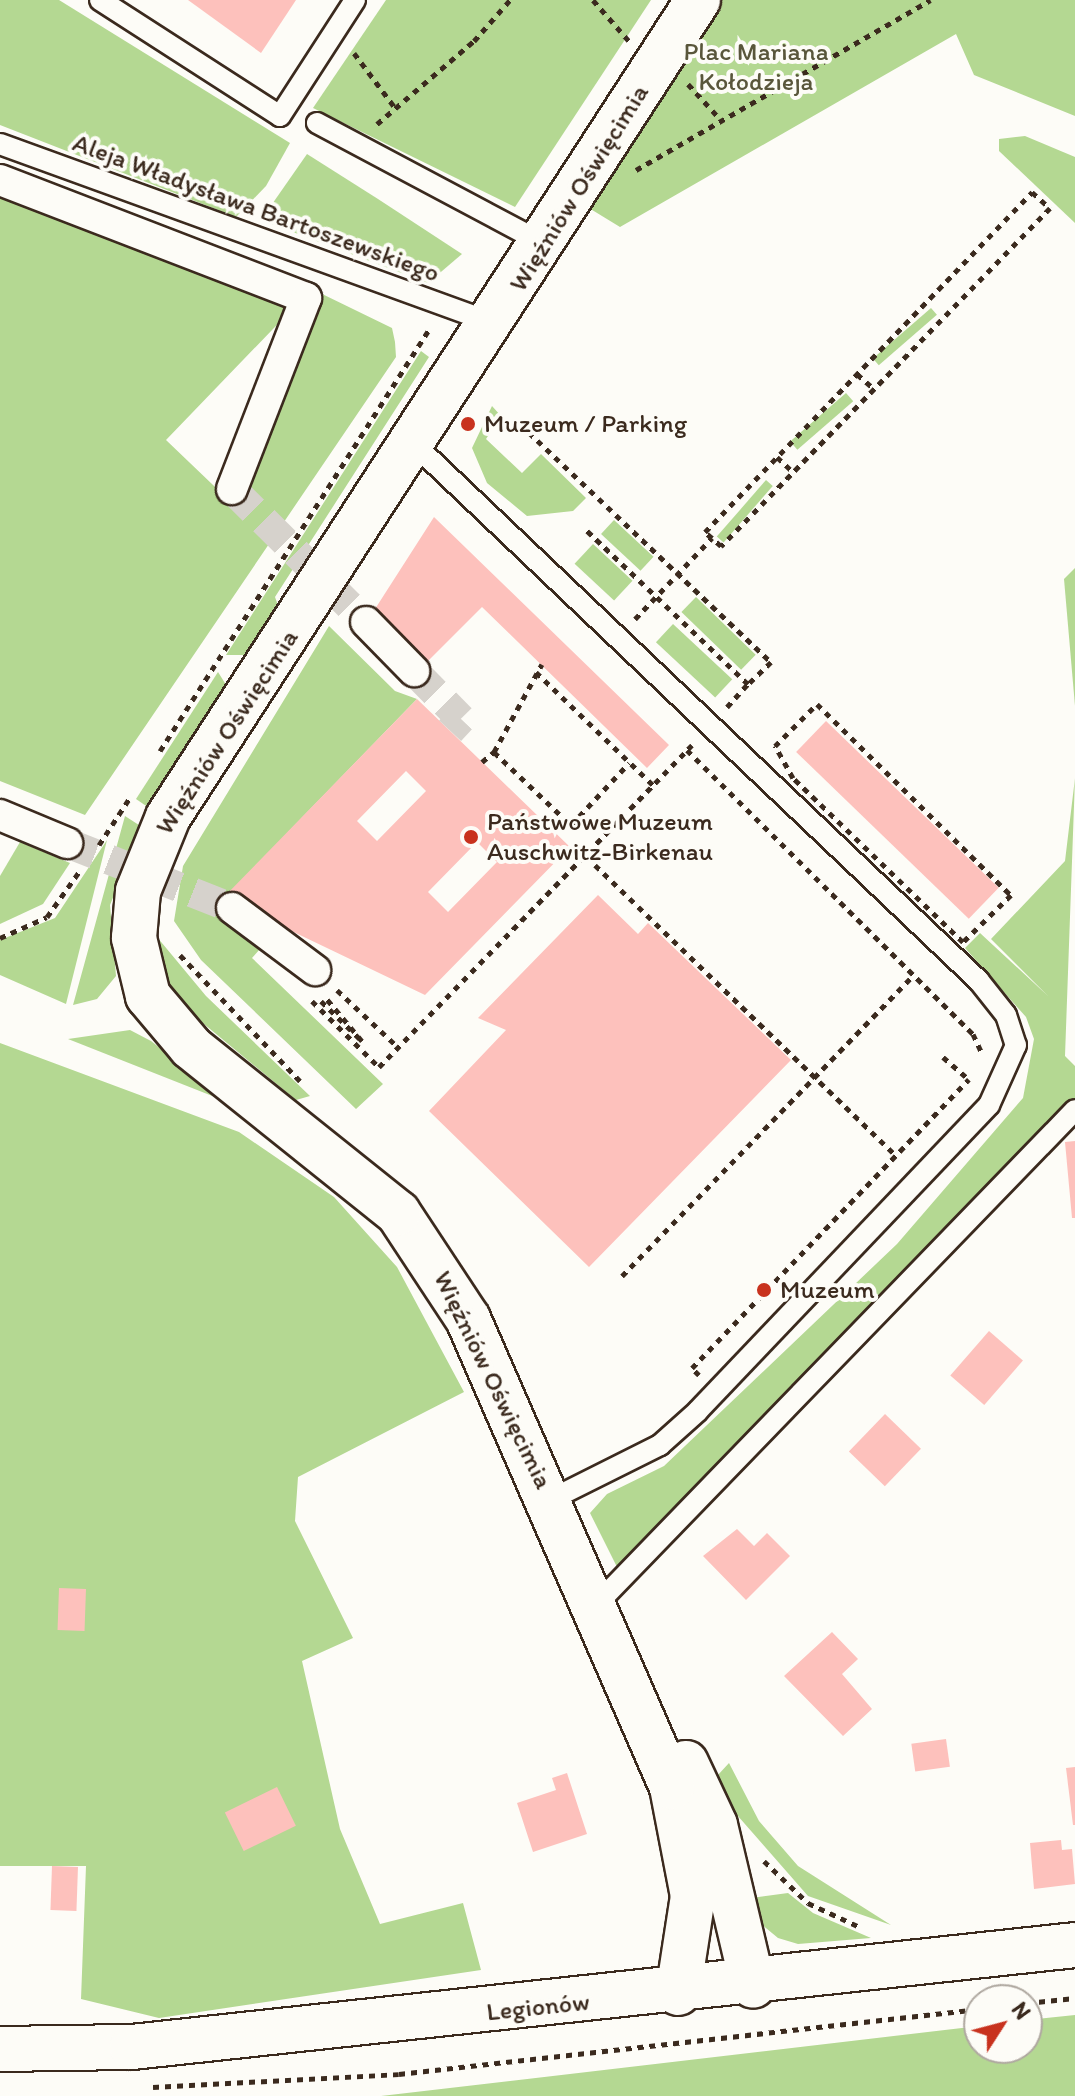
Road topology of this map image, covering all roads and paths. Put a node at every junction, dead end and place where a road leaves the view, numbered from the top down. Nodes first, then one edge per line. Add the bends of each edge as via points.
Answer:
1 (100, 0) edge
2 (355, 0) edge
3 (510, 0) edge
4 (593, 0) edge
5 (698, 0) edge
6 (930, 0) edge
7 (635, 47) dead end
8 (366, 70) dead end
9 (681, 77) dead end
10 (396, 109) junction
11 (721, 120) junction
12 (317, 123) joint
13 (0, 144) edge
14 (625, 176) dead end
15 (0, 180) edge
16 (545, 244) junction
17 (493, 323) junction
18 (431, 326) dead end
19 (857, 374) junction
20 (874, 389) junction
21 (520, 424) dead end
22 (414, 444) junction
23 (777, 457) junction
24 (793, 472) junction
25 (232, 489) dead end
26 (584, 528) dead end
27 (712, 538) junction
28 (678, 573) junction
29 (656, 596) junction
30 (366, 622) tunnel mouth
31 (626, 628) dead end
32 (542, 664) dead end
33 (414, 671) tunnel mouth
34 (536, 672) junction
35 (748, 684) junction
36 (720, 714) dead end
37 (775, 746) joint
38 (687, 750) dead end
39 (494, 752) junction
40 (154, 760) dead end
41 (482, 762) dead end
42 (629, 763) junction
43 (653, 785) junction
44 (138, 786) dead end
45 (0, 815) edge
46 (67, 843) tunnel mouth
47 (595, 865) dead end
48 (232, 908) tunnel mouth
49 (0, 938) edge
50 (315, 970) joint
51 (398, 1047) junction
52 (943, 1057) dead end
53 (983, 1065) dead end
54 (379, 1067) dead end
55 (976, 1073) dead end
56 (814, 1078) junction
57 (969, 1080) junction
58 (1075, 1110) edge
59 (896, 1156) junction
60 (622, 1276) dead end
61 (716, 1392) junction
62 (552, 1499) junction
63 (597, 1604) junction
64 (1075, 1945) edge
65 (753, 1986) junction
66 (678, 1993) junction
67 (1075, 1998) edge
68 (1043, 2001) edge
69 (963, 2011) edge
70 (0, 2049) edge
71 (137, 2087) dead end

1 - 2 lane via 280,116
3 - 10 path
4 - 7 path
5 - 16 street, Więźniów Oświęcimia
6 - 11 path
8 - 10 path
9 - 11 path
10 - 12 path via 376,124
11 - 14 path
12 - 16 lane
13 - 17 lane, Aleja Władysława Bartoszewskiego
15 - 25 street via 306,298
16 - 17 street, Więźniów Oświęcimia
17 - 22 street, Więźniów Oświęcimia
18 - 40 path
19 - 20 path
19 - 20 path via 1032,192 1050,208
19 - 23 path
20 - 24 path
21 - 28 path
22 - 61 lane via 979,981 1006,1015 1016,1045 1007,1078
22 - 62 street, Więźniów Oświęcimia via 168,817 138,891 134,938 148,996 191,1047 369,1186 421,1242 468,1319
23 - 24 path
23 - 27 path via 705,532
24 - 27 path via 721,546
26 - 29 path
27 - 28 path
28 - 29 path
28 - 35 path via 771,662
29 - 31 path
29 - 35 path
30 - 33 street
32 - 34 path
34 - 39 path
34 - 42 path
35 - 36 path
37 - 37 path via 793,778 963,942 1011,895 817,704
38 - 43 path
39 - 41 path
39 - 42 path via 571,825
42 - 43 path
43 - 51 path
44 - 49 path via 47,917
45 - 46 street
47 - 56 path
48 - 50 street
50 - 51 path
51 - 54 path
52 - 57 path
53 - 56 path via 973,1034 913,976
55 - 57 path
56 - 59 path
56 - 60 path
57 - 59 path
58 - 63 lane
59 - 61 path via 692,1368
61 - 62 lane via 660,1445
62 - 63 street, Więźniów Oświęcimia
63 - 65 street, Więźniów Oświęcimia via 715,1825
63 - 66 street, Więźniów Oświęcimia via 672,1787 689,1852 693,1896
64 - 65 street, Legionów
65 - 66 street, Legionów
66 - 70 street, Legionów via 132,2047
67 - 68 path
69 - 71 path via 399,2074

